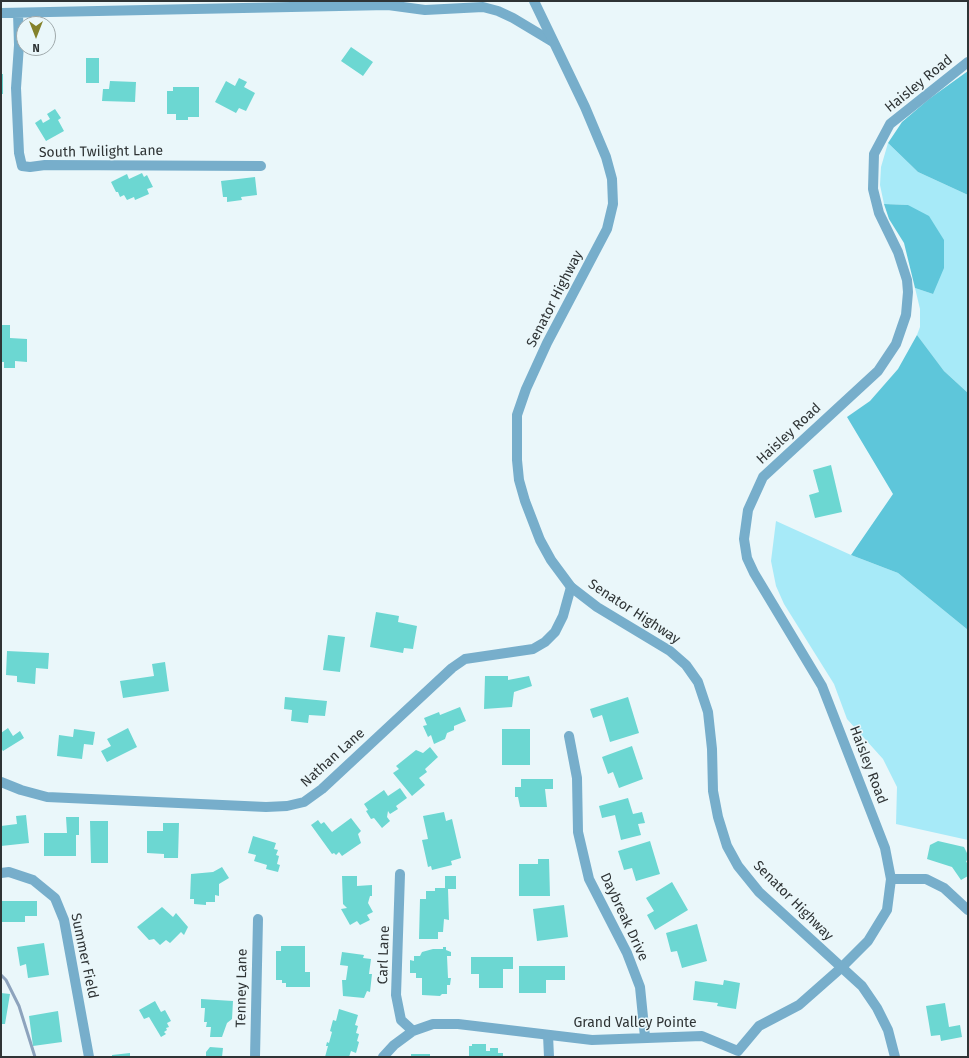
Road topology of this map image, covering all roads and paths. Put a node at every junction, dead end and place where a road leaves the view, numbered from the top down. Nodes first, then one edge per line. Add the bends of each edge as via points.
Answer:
1 (534, 1) edge
2 (1, 13) edge
3 (18, 13) junction
4 (553, 42) junction
5 (968, 62) edge
6 (261, 166) dead end
7 (572, 587) junction
8 (569, 736) dead end
9 (1, 782) edge
10 (1, 873) edge
11 (400, 874) dead end
12 (891, 879) junction
13 (968, 910) edge
14 (258, 919) dead end
15 (841, 968) junction
16 (413, 1031) junction
17 (548, 1035) junction
18 (645, 1038) junction
19 (737, 1054) edge
20 (89, 1057) edge
21 (255, 1057) edge
22 (383, 1057) edge
23 (548, 1057) edge
24 (895, 1057) edge

1 - 4 street, Senator Highway
2 - 3 street
3 - 4 street via 381,5 425,10 483,7 498,10
3 - 6 street, South Twilight Lane via 16,88 22,166
4 - 7 street, Senator Highway via 606,156 612,179 613,204 607,228 547,343 517,415 517,460 525,501 540,540
5 - 12 street, Haisley Road via 890,124 874,154 873,190 879,213 898,252 907,280 906,315 896,344 878,371 763,477 748,510 744,539 747,558 754,573 822,686 885,848
7 - 9 street, Nathan Lane via 563,616 555,632 545,642 533,649 465,659 452,668 322,789 304,802 266,807 47,797
7 - 15 street, Senator Highway via 598,607 670,651 686,665 698,682 708,712 713,792 727,846 738,866 759,892
8 - 18 street, Daybreak Drive via 577,778 578,832 589,879 627,953 640,987
10 - 20 street, Summer Field via 9,872 33,880 55,898 64,920
11 - 16 street, Carl Lane via 396,995 401,1020
12 - 13 street via 926,879 944,888
12 - 15 street, Haisley Road via 887,910 868,941
14 - 21 street, Tenney Lane
15 - 19 street, Grand Valley Pointe via 799,1005 759,1026
15 - 24 street, Senator Highway via 862,986 877,1008 888,1030
16 - 17 street, Grand Valley Pointe via 434,1024 458,1024
16 - 22 street, Grand Valley Pointe
17 - 18 street, Grand Valley Pointe via 592,1040
17 - 23 street
18 - 19 street, Grand Valley Pointe via 702,1036

